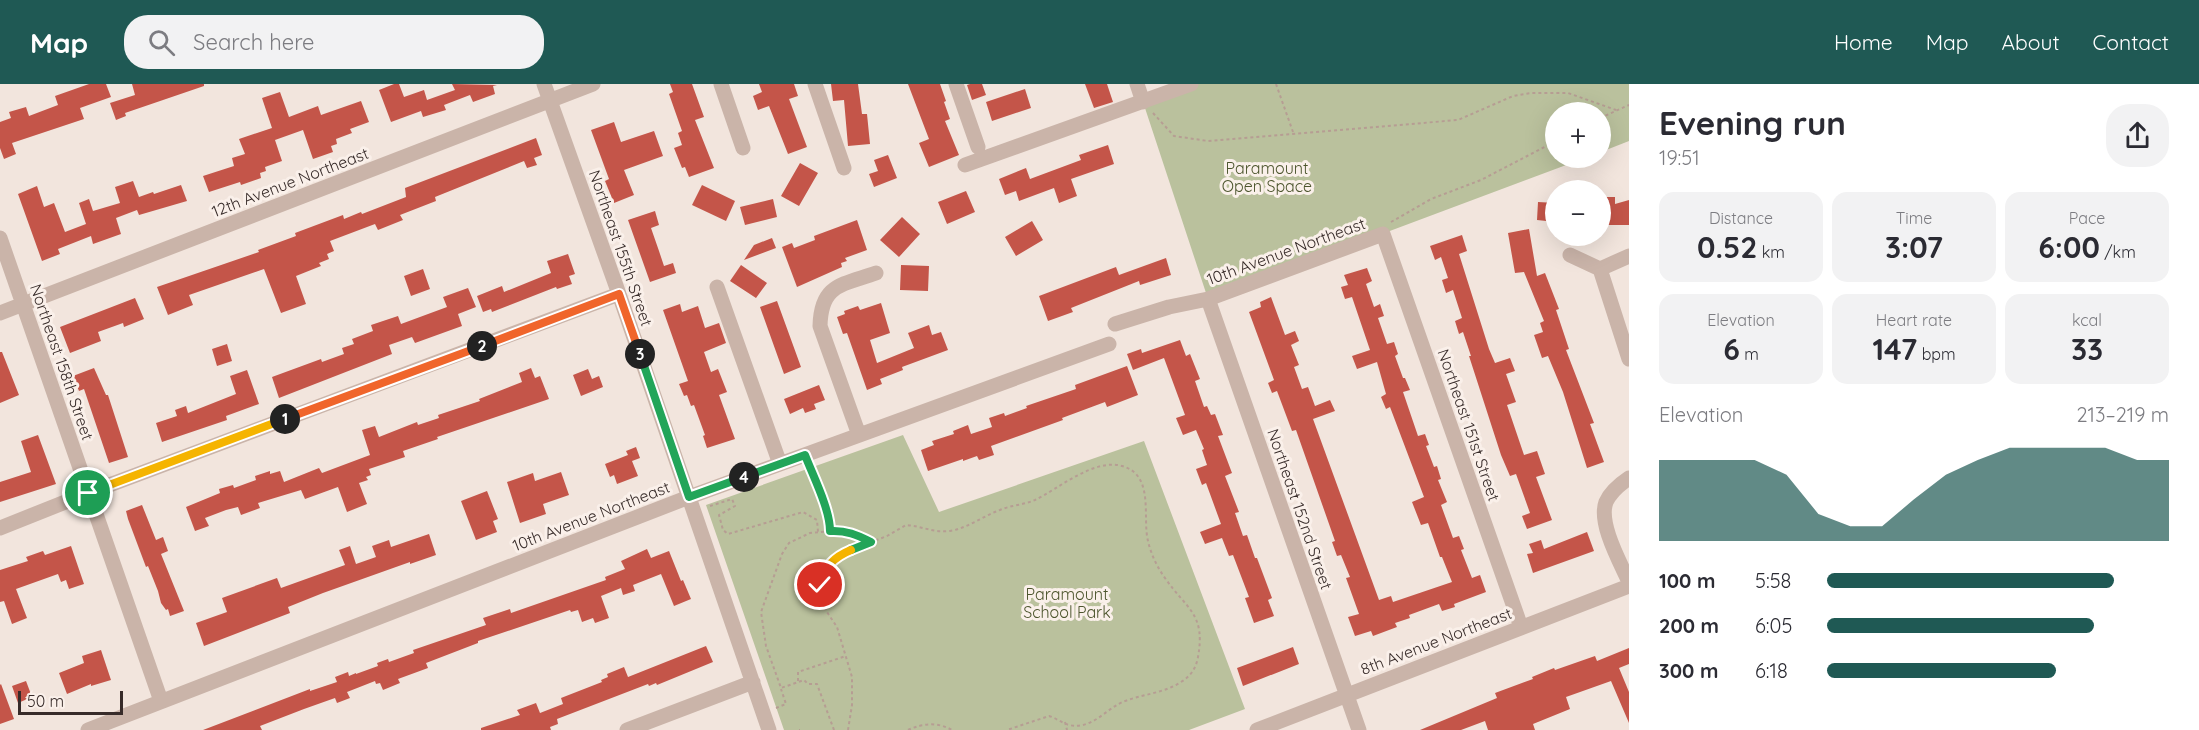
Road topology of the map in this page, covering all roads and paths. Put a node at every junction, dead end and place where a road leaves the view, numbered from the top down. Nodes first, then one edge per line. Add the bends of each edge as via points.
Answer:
1 (544, 84) edge
2 (593, 84) edge
3 (721, 84) edge
4 (815, 84) edge
5 (956, 84) edge
6 (1137, 84) edge
7 (1191, 84) edge
8 (1276, 84) edge
9 (550, 100) junction
10 (1143, 102) junction
11 (1629, 105) edge
12 (1616, 110) junction
13 (1611, 112) edge
14 (1293, 133) junction
15 (978, 147) dead end
16 (1545, 147) edge
17 (743, 148) dead end
18 (965, 165) dead end
19 (844, 168) dead end
20 (1383, 234) junction
21 (0, 238) edge
22 (1569, 255) dead end
23 (1629, 256) edge
24 (1600, 269) junction
25 (876, 273) dead end
26 (717, 286) dead end
27 (619, 294) junction
28 (1208, 299) junction
29 (23, 304) junction
30 (0, 313) edge
31 (1115, 324) dead end
32 (1109, 344) dead end
33 (1629, 359) edge
34 (859, 435) junction
35 (805, 455) junction
36 (780, 464) junction
37 (1629, 478) edge
38 (88, 493) junction
39 (689, 497) junction
40 (708, 507) dead end
41 (0, 528) edge
42 (830, 531) junction
43 (818, 532) junction
44 (871, 542) junction
45 (1629, 584) edge
46 (1521, 627) junction
47 (846, 656) junction
48 (753, 682) junction
49 (798, 682) junction
50 (781, 688) junction
51 (1347, 695) junction
52 (161, 701) junction
53 (776, 708) dead end
54 (1065, 722) junction
55 (88, 730) edge
56 (627, 730) edge
57 (769, 730) edge
58 (834, 730) edge
59 (848, 730) edge
60 (908, 730) edge
61 (952, 730) edge
62 (1007, 730) edge
63 (1067, 730) edge
64 (1257, 730) edge
65 (1359, 730) edge

1 - 9 street, Northeast 155th Street
2 - 9 street, 12th Avenue Northeast
3 - 17 street
4 - 19 street
5 - 15 street
6 - 10 street
7 - 10 street
8 - 14 path
9 - 27 street, Northeast 155th Street
9 - 29 street, 12th Avenue Northeast
10 - 14 path via 1174,136 1208,141
10 - 18 street
11 - 12 path
12 - 13 path
12 - 14 path via 1568,93 1532,93 1513,96 1458,120
16 - 20 path, 10th Avenue Northeast via 1481,180 1431,199 1388,224
20 - 28 street, 10th Avenue Northeast
20 - 46 street, Northeast 151st Street
21 - 29 street, Northeast 158th Street
22 - 24 street
23 - 24 street
24 - 33 street
25 - 34 street via 826,295 821,309 820,326
26 - 36 street
27 - 38 street
27 - 39 street, Northeast 155th Street
28 - 31 street, 10th Avenue Northeast
28 - 51 street, Northeast 152nd Street
29 - 30 street, 12th Avenue Northeast
29 - 38 street, Northeast 158th Street
32 - 34 street, 10th Avenue Northeast
34 - 35 street, 10th Avenue Northeast
35 - 36 street, 10th Avenue Northeast
35 - 42 path
36 - 39 street, 10th Avenue Northeast
37 - 45 street via 1606,502 1605,520
38 - 41 street
38 - 52 street, Northeast 158th Street
39 - 48 street, Northeast 155th Street
39 - 52 street, 10th Avenue Northeast
40 - 43 path via 732,499 735,506 720,515 723,530 728,534 803,512 817,520
42 - 43 path
42 - 44 path via 855,534
43 - 50 path via 789,543 761,612 766,646
44 - 47 path via 834,559 822,575 820,594
44 - 54 path via 906,525 933,531 962,528 1001,509 1036,500 1068,479 1093,469 1122,466 1136,474 1143,483 1145,529 1157,566 1198,623 1201,636 1197,664 1192,674 1171,688 1126,700 1093,723 1070,726
45 - 46 street, 8th Avenue Northeast
46 - 51 street, 8th Avenue Northeast
47 - 49 path via 798,672
47 - 59 path via 853,687
48 - 56 street
48 - 57 street, Northeast 155th Street
49 - 50 path
49 - 58 path via 818,684
50 - 53 path via 786,704
51 - 64 street, 8th Avenue Northeast
51 - 65 street, Northeast 152nd Street
52 - 55 street, 10th Avenue Northeast
54 - 62 path via 1049,716
54 - 63 path
60 - 61 path via 929,724

